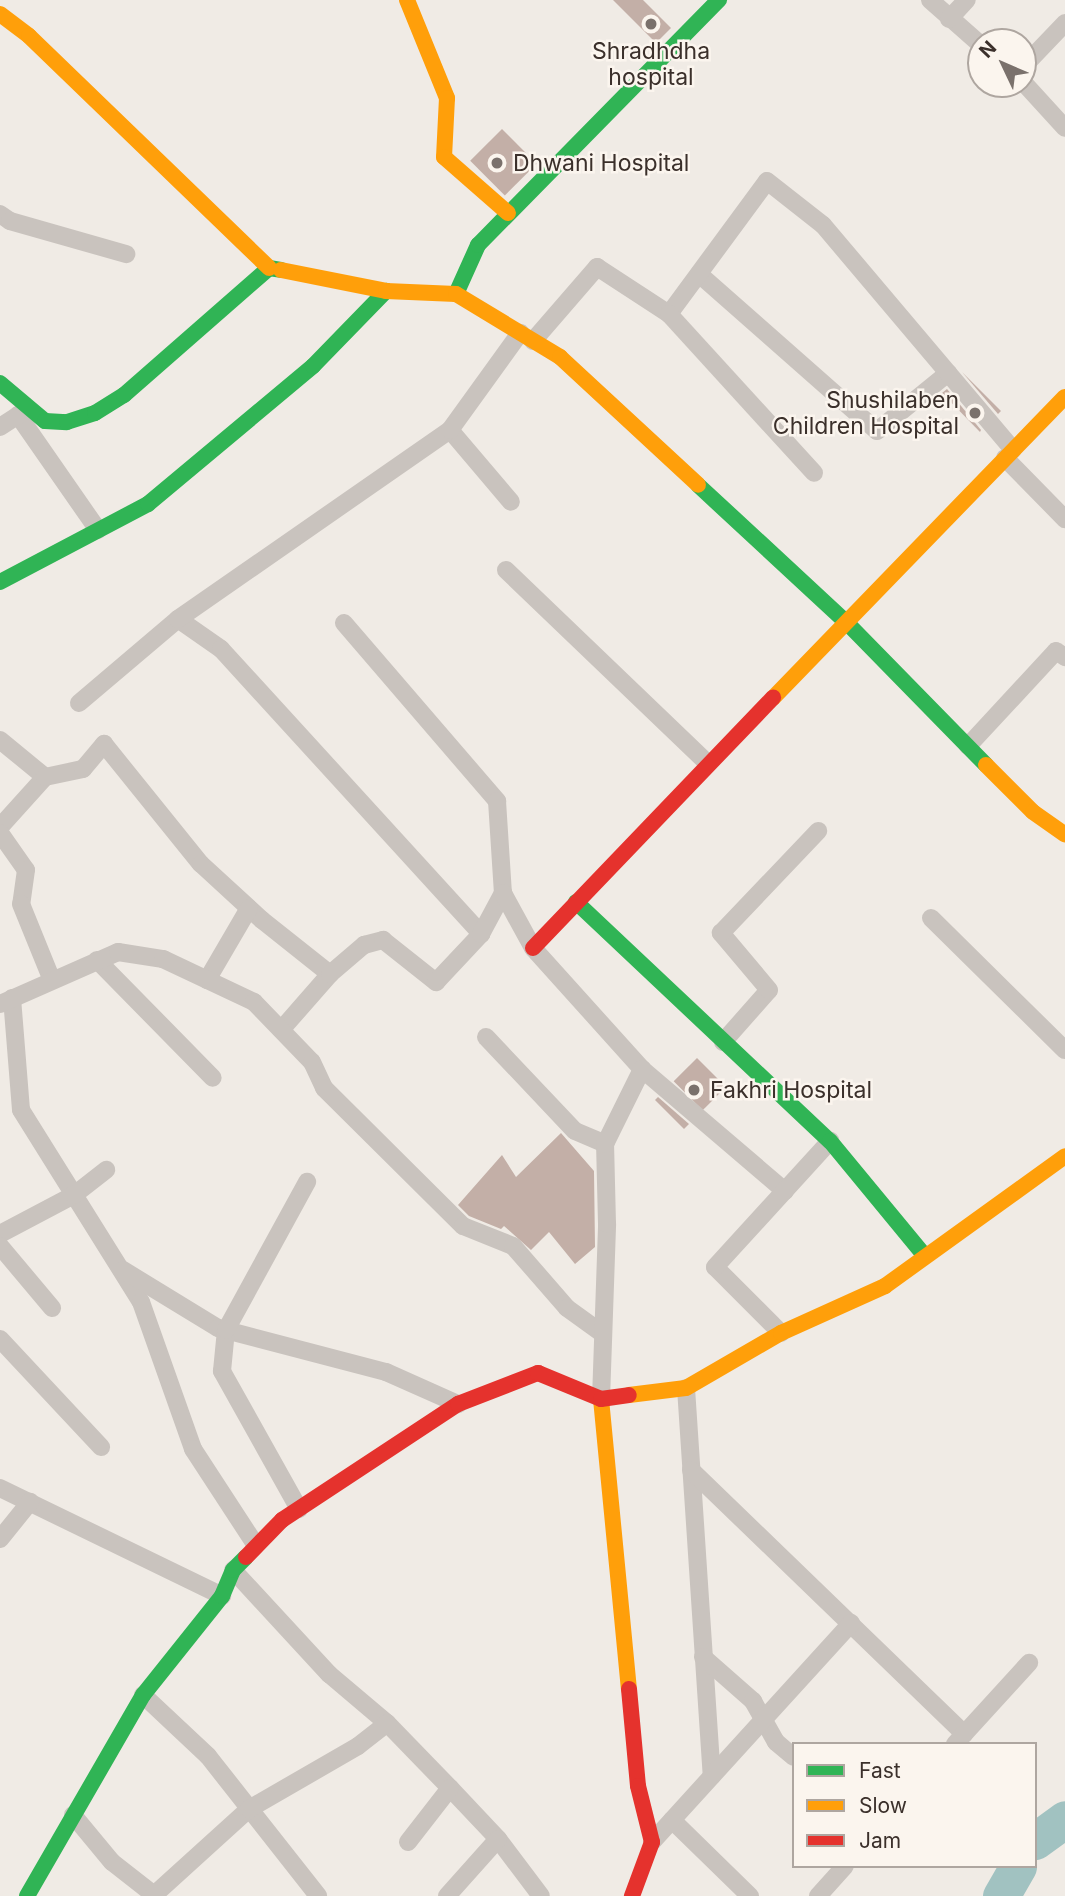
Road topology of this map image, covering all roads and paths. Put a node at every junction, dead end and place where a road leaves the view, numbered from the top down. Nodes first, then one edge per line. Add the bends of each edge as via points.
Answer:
1 (407, 0) edge
2 (719, 0) edge
3 (930, 0) edge
4 (967, 0) edge
5 (0, 14) edge
6 (949, 19) junction
7 (1065, 23) edge
8 (967, 34) edge
9 (1037, 52) edge
10 (1037, 97) edge
11 (1065, 128) edge
12 (508, 213) junction
13 (0, 214) edge
14 (126, 254) dead end
15 (269, 268) junction
16 (699, 274) junction
17 (386, 291) junction
18 (456, 294) junction
19 (669, 314) junction
20 (526, 337) junction
21 (948, 373) junction
22 (0, 383) edge
23 (1065, 397) edge
24 (23, 412) junction
25 (0, 428) edge
26 (450, 430) junction
27 (1009, 454) junction
28 (814, 473) dead end
29 (511, 502) dead end
30 (1065, 519) edge
31 (98, 530) junction
32 (506, 570) dead end
33 (0, 582) edge
34 (178, 619) junction
35 (344, 623) dead end
36 (848, 624) junction
37 (1062, 650) edge
38 (79, 703) dead end
39 (0, 740) edge
40 (968, 746) junction
41 (707, 763) junction
42 (45, 777) junction
43 (0, 827) edge
44 (818, 831) dead end
45 (0, 833) edge
46 (1065, 834) edge
47 (503, 893) junction
48 (576, 902) junction
49 (249, 908) junction
50 (931, 918) dead end
51 (481, 934) junction
52 (533, 948) junction
53 (97, 960) junction
54 (330, 974) junction
55 (51, 978) junction
56 (207, 980) junction
57 (6, 1001) edge
58 (281, 1030) junction
59 (486, 1037) dead end
60 (723, 1042) junction
61 (1065, 1050) edge
62 (642, 1069) junction
63 (213, 1078) dead end
64 (830, 1141) junction
65 (605, 1144) junction
66 (1065, 1156) edge
67 (106, 1170) dead end
68 (307, 1182) dead end
69 (785, 1191) junction
70 (74, 1195) junction
71 (0, 1234) edge
72 (0, 1245) edge
73 (924, 1255) junction
74 (119, 1267) junction
75 (52, 1308) dead end
76 (226, 1330) junction
77 (603, 1334) junction
78 (782, 1334) junction
79 (0, 1339) edge
80 (685, 1388) junction
81 (601, 1399) junction
82 (458, 1404) junction
83 (101, 1447) dead end
84 (691, 1470) junction
85 (0, 1488) edge
86 (30, 1502) junction
87 (299, 1509) junction
88 (0, 1539) edge
89 (255, 1544) junction
90 (233, 1570) junction
91 (222, 1596) junction
92 (851, 1623) junction
93 (704, 1657) junction
94 (1029, 1663) dead end
95 (143, 1695) junction
96 (763, 1719) junction
97 (387, 1723) junction
98 (960, 1739) edge
99 (792, 1756) edge
100 (712, 1776) junction
101 (450, 1787) junction
102 (249, 1809) junction
103 (73, 1815) junction
104 (672, 1820) junction
105 (498, 1839) junction
106 (408, 1842) dead end
107 (652, 1842) junction
108 (843, 1868) edge
109 (534, 1893) edge
110 (153, 1895) edge
111 (27, 1896) edge
112 (318, 1896) edge
113 (447, 1896) edge
114 (632, 1896) edge
115 (750, 1896) edge
116 (818, 1896) edge

1 - 12 street via 447,97 444,157
2 - 12 street
3 - 6 street
4 - 6 street
5 - 15 street via 29,36
6 - 8 street
7 - 9 street
10 - 11 street
12 - 18 street via 478,246
13 - 14 street via 10,221
15 - 17 street
15 - 24 street via 124,395 95,413 67,422 45,421
16 - 19 street
16 - 21 street via 877,431
16 - 21 street via 767,181 823,225
17 - 18 street
17 - 31 street via 313,366 148,503
18 - 20 street
19 - 20 street via 597,267
19 - 28 street
20 - 26 street
20 - 36 street via 560,357
21 - 27 street
22 - 24 street
23 - 27 street
24 - 25 street
24 - 31 street
26 - 29 street
26 - 34 street
27 - 30 street
27 - 36 street via 926,535
31 - 33 street
32 - 41 street
34 - 38 street
34 - 51 street via 221,649
35 - 47 street via 497,801
36 - 40 street
36 - 41 street
37 - 40 street
39 - 42 street
40 - 46 street via 1033,812
41 - 48 street
42 - 43 street
42 - 49 street via 83,769 104,744 201,864
44 - 60 street via 721,933 769,990
45 - 55 street via 26,870 21,904
47 - 51 street
47 - 52 street
48 - 52 street
48 - 60 street
49 - 54 street
49 - 56 street
50 - 61 street
51 - 54 street via 436,982 383,940 364,945
52 - 62 street
53 - 55 street
53 - 56 street via 118,952 163,959
53 - 63 street
54 - 58 street
55 - 57 street
56 - 58 street via 254,1002
57 - 70 street via 21,1110
58 - 77 street via 312,1062 324,1088 463,1226 513,1246 567,1308
59 - 65 street via 575,1131
60 - 64 street
62 - 65 street
62 - 69 street
64 - 69 street
64 - 73 street
65 - 77 street
66 - 73 street
67 - 70 street
68 - 76 street
69 - 78 street via 715,1267
70 - 71 street
70 - 74 street
72 - 75 street
73 - 78 street via 885,1286
74 - 76 street
74 - 89 street via 141,1302 193,1449
76 - 82 street via 386,1372
76 - 87 street via 222,1371
77 - 81 street
78 - 80 street
79 - 83 street
80 - 81 street
80 - 84 street
81 - 82 street via 538,1374
81 - 107 street via 638,1786
82 - 87 street
84 - 92 street
84 - 93 street
85 - 86 street
86 - 88 street
86 - 91 street
87 - 89 street
89 - 90 street
90 - 91 street
90 - 97 street via 329,1674
91 - 95 street
92 - 96 street
92 - 98 street
93 - 96 street via 753,1701
93 - 100 street
94 - 98 street
95 - 102 street via 208,1756
95 - 103 street
96 - 99 street
96 - 100 street
97 - 101 street
97 - 102 street via 358,1746
100 - 104 street
101 - 105 street
101 - 106 street
102 - 110 street
102 - 112 street
103 - 110 street via 112,1862
103 - 111 street
104 - 107 street
104 - 115 street
105 - 109 street
105 - 113 street
107 - 114 street
108 - 116 street

